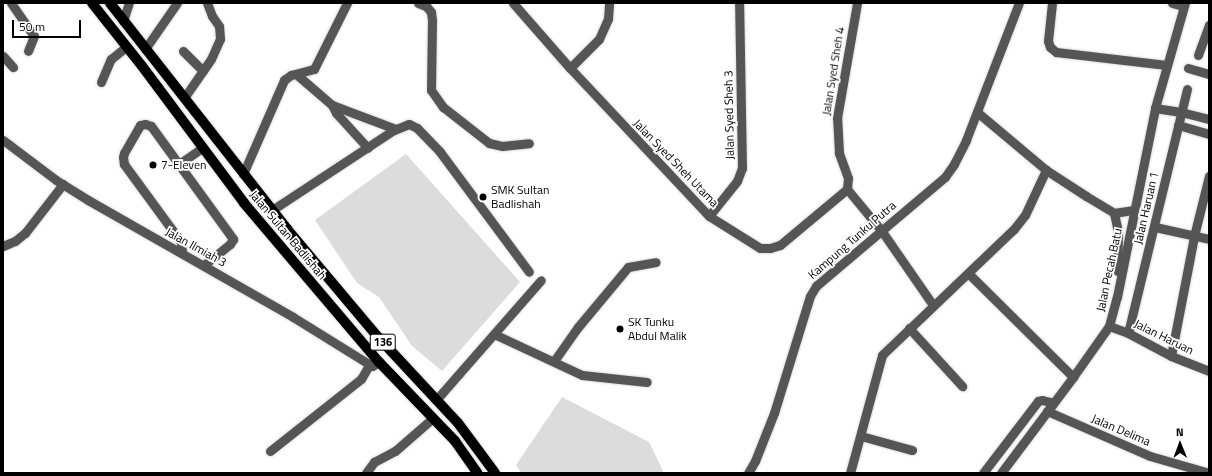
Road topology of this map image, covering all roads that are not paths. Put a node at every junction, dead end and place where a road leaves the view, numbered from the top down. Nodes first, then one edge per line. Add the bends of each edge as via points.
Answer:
1 (11, 3) edge
2 (92, 3) edge
3 (110, 3) edge
4 (129, 3) edge
5 (177, 3) edge
6 (207, 3) edge
7 (347, 3) edge
8 (418, 3) edge
9 (513, 3) edge
10 (609, 3) edge
11 (739, 3) edge
12 (857, 3) edge
13 (1019, 3) edge
14 (1052, 3) edge
15 (1172, 3) edge
16 (1184, 5) edge
17 (123, 21) junction
18 (1209, 25) edge
19 (126, 47) junction
20 (145, 49) junction
21 (28, 51) dead end
22 (182, 51) dead end
23 (1198, 54) dead end
24 (3, 56) edge
25 (1166, 65) junction
26 (13, 67) dead end
27 (570, 68) junction
28 (1188, 68) dead end
29 (203, 72) junction
30 (296, 74) junction
31 (1209, 74) edge
32 (101, 82) dead end
33 (1187, 89) dead end
34 (184, 98) junction
35 (332, 105) junction
36 (1156, 108) junction
37 (977, 112) junction
38 (1181, 112) junction
39 (1209, 119) edge
40 (1178, 125) junction
41 (396, 129) junction
42 (1209, 134) edge
43 (3, 140) edge
44 (529, 143) dead end
45 (203, 147) junction
46 (368, 148) junction
47 (179, 164) junction
48 (1046, 170) junction
49 (243, 174) junction
50 (1209, 176) edge
51 (63, 184) junction
52 (847, 189) junction
53 (272, 210) junction
54 (1134, 210) junction
55 (1114, 212) junction
56 (709, 216) junction
57 (1155, 227) junction
58 (287, 229) junction
59 (881, 230) junction
60 (1194, 236) junction
61 (1209, 239) edge
62 (276, 240) junction
63 (3, 246) edge
64 (182, 252) junction
65 (656, 262) dead end
66 (204, 265) junction
67 (529, 272) dead end
68 (968, 273) junction
69 (541, 280) dead end
70 (1117, 297) junction
71 (933, 305) junction
72 (1109, 326) junction
73 (908, 328) junction
74 (1128, 333) junction
75 (494, 334) junction
76 (1170, 356) junction
77 (379, 362) junction
78 (554, 362) junction
79 (369, 364) junction
80 (1209, 369) edge
81 (1073, 377) junction
82 (647, 382) dead end
83 (962, 386) dead end
84 (436, 400) junction
85 (1054, 403) junction
86 (1047, 411) junction
87 (434, 418) junction
88 (861, 436) junction
89 (912, 450) dead end
90 (270, 451) dead end
91 (366, 473) edge
92 (477, 473) edge
93 (495, 473) edge
94 (748, 473) edge
95 (850, 473) edge
96 (983, 473) edge
97 (1001, 473) edge
98 (1209, 473) edge

1 - 21 street via 34,36
2 - 19 main road, Jalan Sultan Badlishah / 136
3 - 17 main road, Jalan Sultan Badlishah / 136
4 - 17 street
5 - 20 street
6 - 29 street via 219,26 220,39
7 - 30 street via 314,69
8 - 44 street via 426,6 432,20 431,90 443,107 489,143 502,146
9 - 27 street, Jalan Syed Sheh Utama
10 - 27 street via 608,19 599,39
11 - 56 street, Jalan Syed Sheh 3 via 742,168 737,181
12 - 52 street, Jalan Syed Sheh 4 via 837,118 839,153 848,178
13 - 37 street, Kampung Tunku Putra
14 - 25 street via 1048,41 1056,52
15 - 16 street, Jalan Pecah Batu
16 - 25 street, Jalan Pecah Batu
17 - 20 main road, Jalan Sultan Badlishah / 136
18 - 23 street
19 - 32 street via 111,59
19 - 45 main road, Jalan Sultan Badlishah / 136
20 - 34 main road, Jalan Sultan Badlishah / 136
22 - 29 street
24 - 26 street
25 - 36 street, Jalan Pecah Batu
27 - 56 street, Jalan Syed Sheh Utama
28 - 31 street
29 - 34 street
30 - 35 street
30 - 49 street via 284,80
33 - 38 street, Jalan Haruan 1
34 - 49 main road, Jalan Sultan Badlishah / 136
35 - 41 street
35 - 46 street via 336,114
36 - 38 street
36 - 54 street, Jalan Pecah Batu
37 - 48 street
37 - 59 street, Kampung Tunku Putra via 954,164 945,177
38 - 39 street
38 - 40 street, Jalan Haruan 1
40 - 42 street
40 - 57 street, Jalan Haruan 1
41 - 46 street
41 - 67 street via 409,124 440,152
43 - 51 street, Jalan Ilmiah 3
45 - 47 street
45 - 62 main road, Jalan Sultan Badlishah / 136 via 244,203
46 - 53 street
47 - 64 street via 151,126 146,124 140,125 122,157 124,164 181,242
47 - 66 street via 233,239
48 - 55 street
48 - 68 street via 1019,223
49 - 53 main road, Jalan Sultan Badlishah / 136
50 - 60 street
51 - 63 street via 25,233
51 - 64 street, Jalan Ilmiah 3
52 - 56 street, Jalan Syed Sheh Utama via 780,245 770,248 760,248
52 - 59 street
53 - 58 main road, Jalan Sultan Badlishah / 136
54 - 55 street
54 - 70 street, Jalan Pecah Batu
55 - 70 street via 1118,232
57 - 60 street
57 - 74 street, Jalan Haruan 1
58 - 62 main road via 276,227 273,231
58 - 84 main road, Jalan Sultan Badlishah / 136 via 378,337
59 - 71 street
59 - 94 street, Kampung Tunku Putra via 816,286 810,296 774,413 756,461
60 - 61 street
60 - 76 street
62 - 77 main road, Jalan Sultan Badlishah / 136
64 - 66 street, Jalan Ilmiah 3
65 - 78 street via 628,267 578,327
66 - 79 street, Jalan Ilmiah 3
68 - 71 street
68 - 81 street
69 - 75 street
70 - 72 street, Jalan Pecah Batu
71 - 73 street
72 - 74 street, Jalan Haruan
72 - 81 street, Jalan Pecah Batu
73 - 83 street
73 - 88 street via 882,354
74 - 76 street, Jalan Haruan
75 - 78 street
75 - 84 street
76 - 80 street, Jalan Haruan
77 - 79 street via 372,366
77 - 87 main road, Jalan Sultan Badlishah / 136
78 - 82 street via 582,375
79 - 90 street via 361,378
81 - 85 street, Jalan Pecah Batu
84 - 93 main road, Jalan Sultan Badlishah / 136 via 458,423
85 - 86 street, Jalan Pecah Batu
85 - 96 street via 1038,401
86 - 97 street, Jalan Pecah Batu
86 - 98 street, Jalan Delima via 1150,456
87 - 91 street via 395,451 374,462
87 - 92 main road, Jalan Sultan Badlishah / 136 via 455,441
88 - 89 street
88 - 95 street

